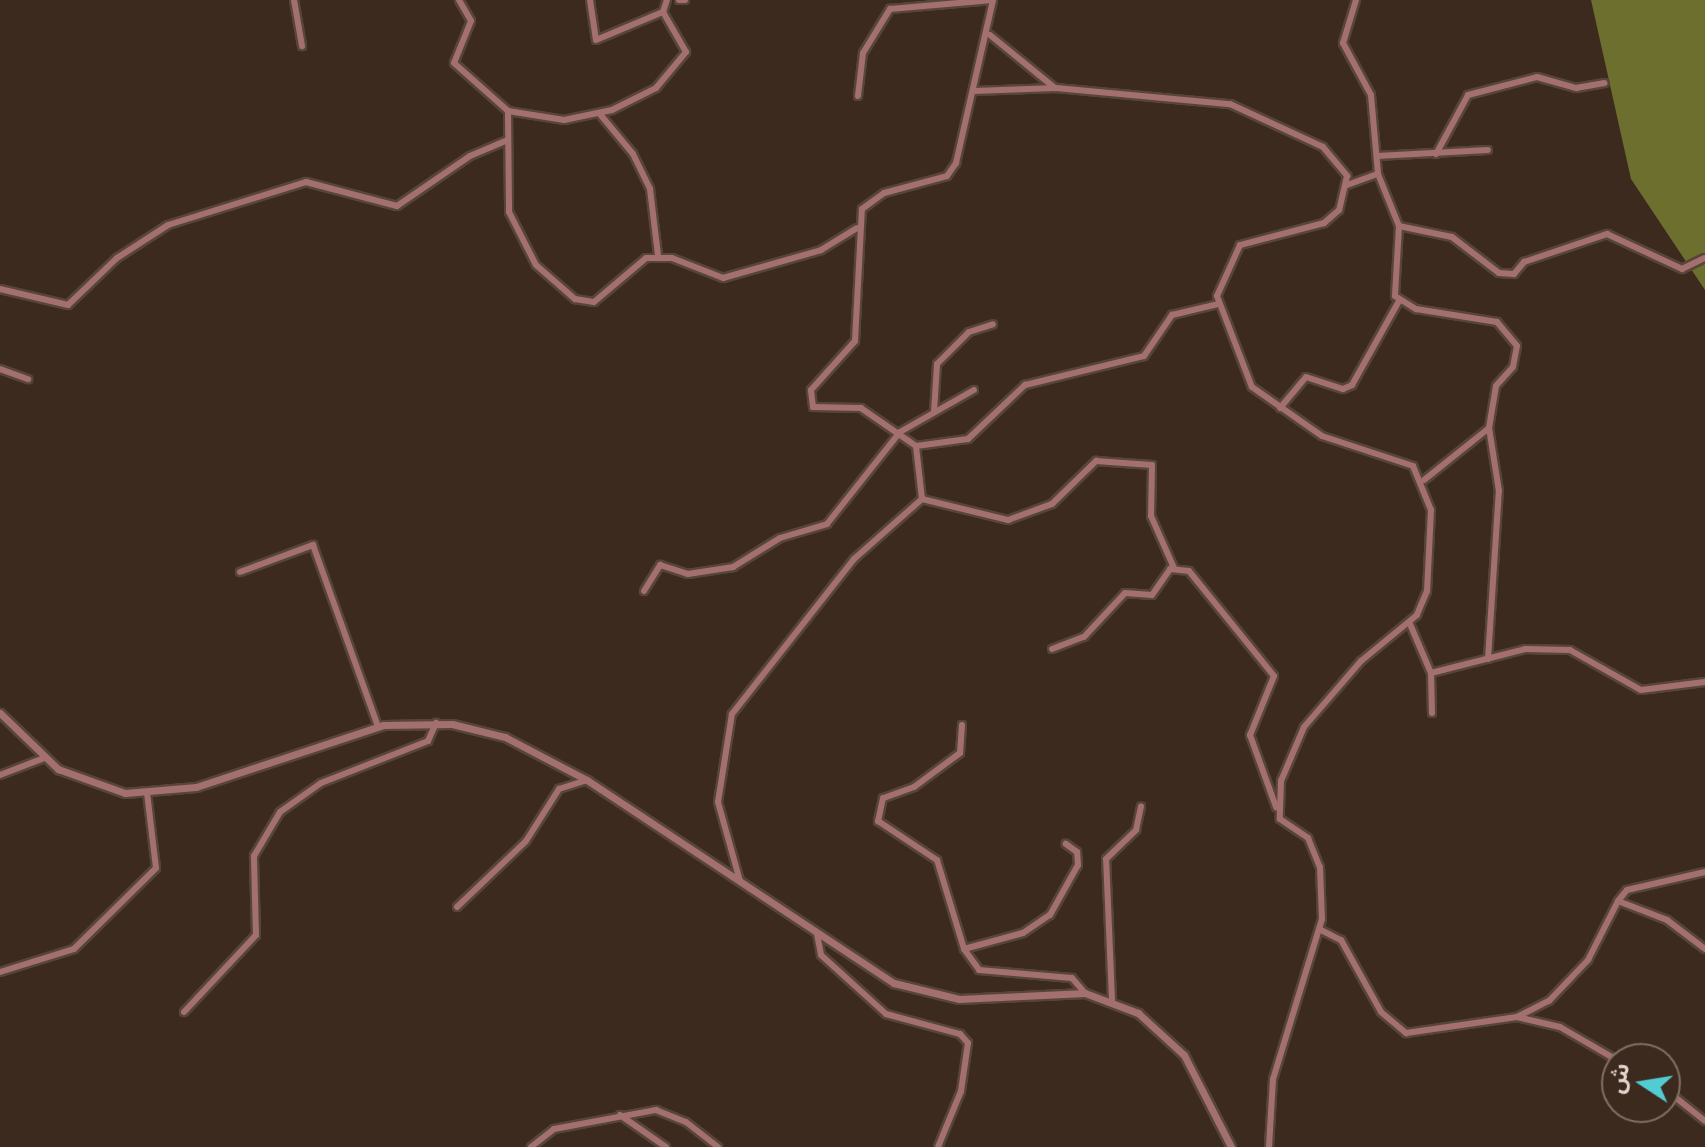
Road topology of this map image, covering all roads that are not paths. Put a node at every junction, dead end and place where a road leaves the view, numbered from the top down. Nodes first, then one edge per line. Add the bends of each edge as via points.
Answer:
1 (294, 0) edge
2 (459, 0) edge
3 (590, 0) edge
4 (667, 0) edge
5 (993, 0) edge
6 (1356, 0) edge
7 (663, 12) junction
8 (990, 35) junction
9 (302, 46) dead end
10 (1605, 83) dead end
11 (1056, 88) junction
12 (974, 91) junction
13 (858, 96) dead end
14 (508, 111) junction
15 (599, 113) junction
16 (506, 141) junction
17 (1488, 150) dead end
18 (1436, 154) junction
19 (1377, 156) junction
20 (1378, 174) junction
21 (1347, 185) junction
22 (1399, 226) junction
23 (857, 228) junction
24 (658, 255) junction
25 (1705, 258) edge
26 (0, 289) edge
27 (1399, 301) junction
28 (1218, 304) junction
29 (993, 324) dead end
30 (0, 369) edge
31 (28, 379) dead end
32 (974, 390) dead end
33 (1280, 408) junction
34 (934, 412) junction
35 (1489, 428) junction
36 (900, 432) junction
37 (916, 446) junction
38 (1424, 480) junction
39 (922, 499) junction
40 (1174, 568) junction
41 (240, 572) dead end
42 (644, 591) dead end
43 (1410, 624) junction
44 (1052, 649) dead end
45 (1488, 659) junction
46 (1431, 673) junction
47 (1705, 682) edge
48 (0, 713) edge
49 (1432, 713) dead end
50 (436, 723) junction
51 (962, 725) dead end
52 (378, 727) junction
53 (44, 758) junction
54 (0, 775) edge
55 (587, 780) junction
56 (147, 793) junction
57 (1141, 807) dead end
58 (1278, 811) junction
59 (1066, 844) dead end
60 (1705, 872) edge
61 (740, 881) junction
62 (1618, 901) junction
63 (457, 907) dead end
64 (1319, 929) junction
65 (817, 934) junction
66 (964, 949) junction
67 (1705, 949) edge
68 (0, 972) edge
69 (1085, 993) junction
70 (1112, 1000) junction
71 (184, 1012) dead end
72 (1517, 1017) junction
73 (1601, 1051) edge
74 (1681, 1102) edge
75 (620, 1115) junction
76 (1705, 1121) edge
77 (531, 1147) edge
78 (666, 1147) edge
79 (718, 1147) edge
80 (938, 1147) edge
81 (1231, 1147) edge
82 (1269, 1147) edge

1 - 9 street
2 - 14 street via 471,21 454,63
3 - 7 street via 595,40
4 - 7 street
5 - 8 street
5 - 13 street via 890,9 863,53
6 - 19 street via 1343,43 1371,95
7 - 15 street via 685,57 656,88
8 - 11 street
8 - 12 street
10 - 18 street via 1576,88 1537,77 1468,95
11 - 12 street
11 - 21 street via 1251,111 1338,159
12 - 23 street via 951,171 874,198
14 - 15 street via 564,120
14 - 16 street
15 - 24 street via 642,169 658,210
16 - 24 street via 505,189 516,230 536,265 575,299 594,302 637,261
16 - 26 street via 470,156 397,206 306,182 168,225 117,258 68,305
17 - 18 street
18 - 19 street
19 - 20 street
20 - 21 street
20 - 22 street
21 - 28 street via 1339,210 1324,223 1240,245 1220,281
22 - 25 street via 1452,237 1499,273 1514,274 1524,262 1607,234 1682,269
22 - 27 street via 1392,271
23 - 24 street via 821,250 723,278
23 - 36 street via 855,341 815,384 811,402 821,409 861,408
27 - 33 street via 1352,385 1343,389 1306,377
27 - 35 street via 1497,322 1511,334 1515,361 1496,386
28 - 33 street via 1246,379
28 - 37 street via 1172,315 1144,356 1074,379 1025,385 968,439
29 - 34 street via 969,332 937,364
30 - 31 street
32 - 34 street
33 - 38 street via 1322,436 1403,461
34 - 36 street
35 - 38 street
35 - 45 street via 1499,491
36 - 37 street
36 - 42 street via 827,524 780,538 733,567 688,574 660,565
37 - 39 street
38 - 43 street via 1431,510 1427,591
39 - 40 street via 1008,520 1052,504 1096,461 1152,465 1151,516
39 - 61 street via 835,580 732,714 718,802
40 - 44 street via 1152,595 1125,593 1084,637
40 - 58 street via 1200,580 1274,676 1250,735
41 - 52 street via 313,545
43 - 46 street
43 - 58 street via 1361,661 1304,727 1288,754
45 - 46 street
45 - 47 street via 1525,649 1570,650 1641,690
46 - 49 street
48 - 53 street
50 - 52 street
50 - 55 street via 505,737
50 - 71 street via 428,741 321,783 280,812 254,856 256,935
51 - 66 street via 958,755 914,787 888,794 877,808 885,829 937,860
52 - 56 street via 196,787
53 - 54 street
53 - 56 street via 97,788
55 - 61 street
55 - 63 street via 559,789 526,841
56 - 68 street via 156,868 74,949
57 - 70 street via 1136,830 1106,859
58 - 64 street via 1286,826 1308,838 1320,867
59 - 66 street via 1077,852 1078,865 1050,915 1023,933
60 - 62 street via 1627,890
61 - 65 street
62 - 67 street via 1667,920
62 - 72 street via 1578,975
64 - 72 street via 1341,940 1369,996 1401,1031
64 - 82 street via 1273,1079
65 - 69 street via 894,983 939,998
65 - 80 street via 821,955 886,1014 960,1034 968,1043 961,1091
66 - 69 street via 979,970 1072,978
69 - 70 street
70 - 81 street via 1172,1038
72 - 73 street via 1560,1027
74 - 76 street
75 - 77 street via 554,1129
75 - 78 street
75 - 79 street via 671,1113

